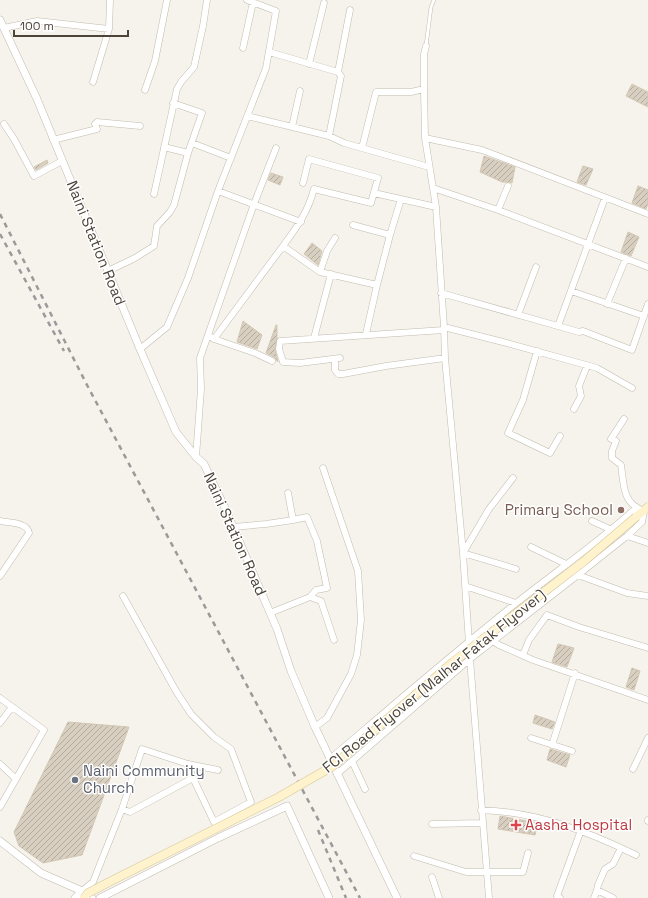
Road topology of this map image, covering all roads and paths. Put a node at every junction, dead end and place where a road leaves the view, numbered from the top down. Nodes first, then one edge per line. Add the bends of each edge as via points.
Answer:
1 (110, 0) edge
2 (167, 0) edge
3 (207, 0) edge
4 (434, 0) edge
5 (250, 1) edge
6 (324, 3) dead end
7 (350, 10) dead end
8 (0, 20) edge
9 (4, 28) junction
10 (108, 29) junction
11 (426, 46) joint
12 (243, 48) dead end
13 (269, 52) junction
14 (309, 64) junction
15 (338, 72) junction
16 (93, 82) dead end
17 (145, 90) dead end
18 (424, 90) junction
19 (300, 91) dead end
20 (173, 103) junction
21 (247, 116) junction
22 (4, 124) dead end
23 (140, 126) dead end
24 (292, 127) junction
25 (329, 136) junction
26 (425, 138) junction
27 (54, 140) junction
28 (192, 143) junction
29 (164, 147) junction
30 (276, 148) dead end
31 (362, 148) junction
32 (188, 153) junction
33 (231, 158) junction
34 (62, 161) junction
35 (429, 167) junction
36 (303, 183) dead end
37 (508, 186) dead end
38 (433, 188) junction
39 (218, 191) junction
40 (374, 193) junction
41 (154, 194) dead end
42 (604, 198) junction
43 (400, 199) junction
44 (254, 204) junction
45 (436, 207) junction
46 (498, 210) junction
47 (648, 214) edge
48 (301, 222) junction
49 (352, 225) dead end
50 (390, 235) junction
51 (335, 238) dead end
52 (588, 244) junction
53 (283, 246) junction
54 (626, 258) junction
55 (536, 267) dead end
56 (648, 267) edge
57 (108, 271) junction
58 (320, 272) junction
59 (331, 274) junction
60 (378, 285) junction
61 (571, 291) junction
62 (441, 293) junction
63 (607, 304) junction
64 (648, 304) edge
65 (518, 315) junction
66 (644, 316) junction
67 (558, 326) junction
68 (444, 329) junction
69 (366, 334) junction
70 (208, 335) junction
71 (314, 338) junction
72 (214, 339) junction
73 (140, 349) junction
74 (537, 351) junction
75 (445, 358) junction
76 (272, 361) dead end
77 (587, 366) junction
78 (632, 388) dead end
79 (574, 409) dead end
80 (624, 420) dead end
81 (560, 436) dead end
82 (196, 457) junction
83 (323, 468) dead end
84 (513, 478) dead end
85 (288, 493) dead end
86 (636, 508) junction
87 (646, 509) edge
88 (293, 520) junction
89 (0, 521) edge
90 (592, 521) dead end
91 (233, 527) junction
92 (612, 530) junction
93 (626, 536) junction
94 (648, 543) edge
95 (531, 547) dead end
96 (463, 553) junction
97 (566, 564) junction
98 (516, 569) dead end
99 (0, 576) edge
100 (578, 576) junction
101 (465, 586) junction
102 (123, 596) dead end
103 (648, 596) edge
104 (310, 597) junction
105 (516, 603) junction
106 (270, 613) junction
107 (334, 640) dead end
108 (469, 641) junction
109 (493, 642) junction
110 (648, 648) edge
111 (523, 655) junction
112 (470, 659) junction
113 (575, 673) junction
114 (0, 698) edge
115 (648, 700) edge
116 (12, 706) junction
117 (0, 723) edge
118 (315, 727) junction
119 (531, 738) dead end
120 (648, 738) edge
121 (552, 745) junction
122 (572, 752) dead end
123 (330, 759) junction
124 (352, 761) junction
125 (0, 764) edge
126 (188, 764) junction
127 (633, 769) dead end
128 (218, 770) dead end
129 (337, 774) junction
130 (193, 778) junction
131 (16, 779) junction
132 (365, 789) dead end
133 (0, 807) edge
134 (122, 809) junction
135 (481, 810) junction
136 (482, 823) junction
137 (432, 824) dead end
138 (581, 830) junction
139 (0, 841) edge
140 (621, 848) junction
141 (528, 853) dead end
142 (636, 855) dead end
143 (414, 856) dead end
144 (487, 873) junction
145 (432, 877) dead end
146 (597, 890) junction
147 (84, 896) edge
148 (75, 898) edge
149 (92, 898) edge
150 (100, 898) edge
151 (329, 898) edge
152 (397, 898) edge
153 (439, 898) edge
154 (489, 898) edge
155 (560, 898) edge
156 (594, 898) edge
157 (613, 898) edge

1 - 10 street
2 - 17 street
3 - 20 street via 194,67 181,82
4 - 11 lane
5 - 12 street
5 - 13 street via 276,11
6 - 14 street
7 - 15 street
8 - 9 street, Naini Station Road
9 - 10 street via 37,20
9 - 27 street, Naini Station Road
10 - 16 street
11 - 18 street
13 - 14 street
13 - 21 street via 266,68
14 - 15 street
15 - 25 street via 341,76
18 - 26 street
18 - 31 street via 376,92
19 - 24 street
20 - 28 street via 202,113
20 - 29 street
21 - 24 street
21 - 33 street
22 - 34 street via 34,176
23 - 27 street via 97,122 97,129
24 - 25 street
25 - 31 street via 344,144
26 - 35 street
26 - 42 street via 482,150
27 - 34 street, Naini Station Road
28 - 32 street
28 - 33 street
29 - 32 street
29 - 41 street
30 - 44 street
31 - 35 street
32 - 57 street via 174,206 157,226 154,246
33 - 39 street
34 - 57 street, Naini Station Road
35 - 38 street
36 - 40 street via 309,159 378,178
37 - 46 street
38 - 45 street
38 - 46 street
39 - 44 street
39 - 73 street via 168,327
40 - 43 street
40 - 48 street via 371,203 314,189
42 - 47 street
42 - 52 street
43 - 45 street
43 - 50 street
44 - 48 street
44 - 70 street
45 - 62 street
46 - 52 street
48 - 53 street
49 - 50 street
50 - 60 street
51 - 58 street
52 - 54 street
52 - 61 street
53 - 58 street
53 - 72 street
54 - 56 street
54 - 63 street
55 - 65 street
57 - 73 street, Naini Station Road
58 - 59 street
59 - 60 street
59 - 71 street
60 - 69 street
61 - 63 street
61 - 67 street
62 - 65 street
62 - 68 street
63 - 66 street
64 - 66 street
65 - 67 street
66 - 67 street via 632,350 583,331
68 - 69 street
68 - 74 street
68 - 75 street
69 - 71 street
70 - 72 street
70 - 82 street via 200,358 201,389
71 - 75 street via 280,341 279,349 284,362 338,359 335,370 338,374 343,374
72 - 76 street
73 - 82 street, Naini Station Road via 176,432
74 - 77 street
74 - 81 street via 524,400 508,433 550,453
75 - 96 street
77 - 78 street via 597,368
77 - 79 street via 579,386 581,396
80 - 86 street via 608,437 616,441 612,458 621,465 625,494
82 - 91 street, Naini Station Road via 204,464
83 - 118 street via 358,571 361,620 357,655 351,674 327,718
84 - 96 street via 489,509
85 - 88 street
86 - 87 street
86 - 92 street
87 - 93 street via 642,522
87 - 147 main road, FCI Road Flyover (Malhar Fatak Flyover), bridge via 583,562 453,662 333,766 279,798
88 - 91 street
88 - 104 street via 307,517 317,541 324,572 327,588 316,590
89 - 99 street via 26,526 29,533
90 - 92 street
91 - 106 street, Naini Station Road
92 - 97 street
93 - 94 street
93 - 100 street
95 - 97 street
96 - 98 street
96 - 101 street
97 - 105 street
100 - 103 street via 627,593
100 - 109 street
101 - 105 street
101 - 108 street
102 - 130 street via 191,714 214,737 231,749 251,802 214,822
104 - 106 street
104 - 107 street via 321,601
105 - 108 street
106 - 118 street, Naini Station Road
108 - 112 street
108 - 123 street
109 - 111 street
109 - 112 street
110 - 111 street via 547,615 529,640
111 - 113 street
112 - 124 street
112 - 135 street
113 - 115 street
113 - 121 street
114 - 116 street
116 - 117 street
116 - 131 street via 44,730
118 - 123 street, Naini Station Road
119 - 121 street
120 - 127 street
121 - 122 street
123 - 129 street, Naini Station Road
124 - 129 street
124 - 132 street
125 - 131 street
126 - 128 street
126 - 130 street
126 - 134 street via 142,749
129 - 152 street, Naini Station Road
130 - 134 street via 130,812
131 - 133 street
134 - 147 street via 94,882
135 - 136 street
135 - 138 street via 528,815
136 - 137 street
136 - 144 street
138 - 140 street
138 - 155 street via 557,896
139 - 147 street via 41,872
140 - 142 street
140 - 146 street via 613,864 606,868
141 - 144 street via 523,872
143 - 144 street via 466,872
144 - 154 street
145 - 153 street
146 - 156 street
146 - 157 street
147 - 148 street
147 - 149 street
150 - 151 street via 211,841 287,806

